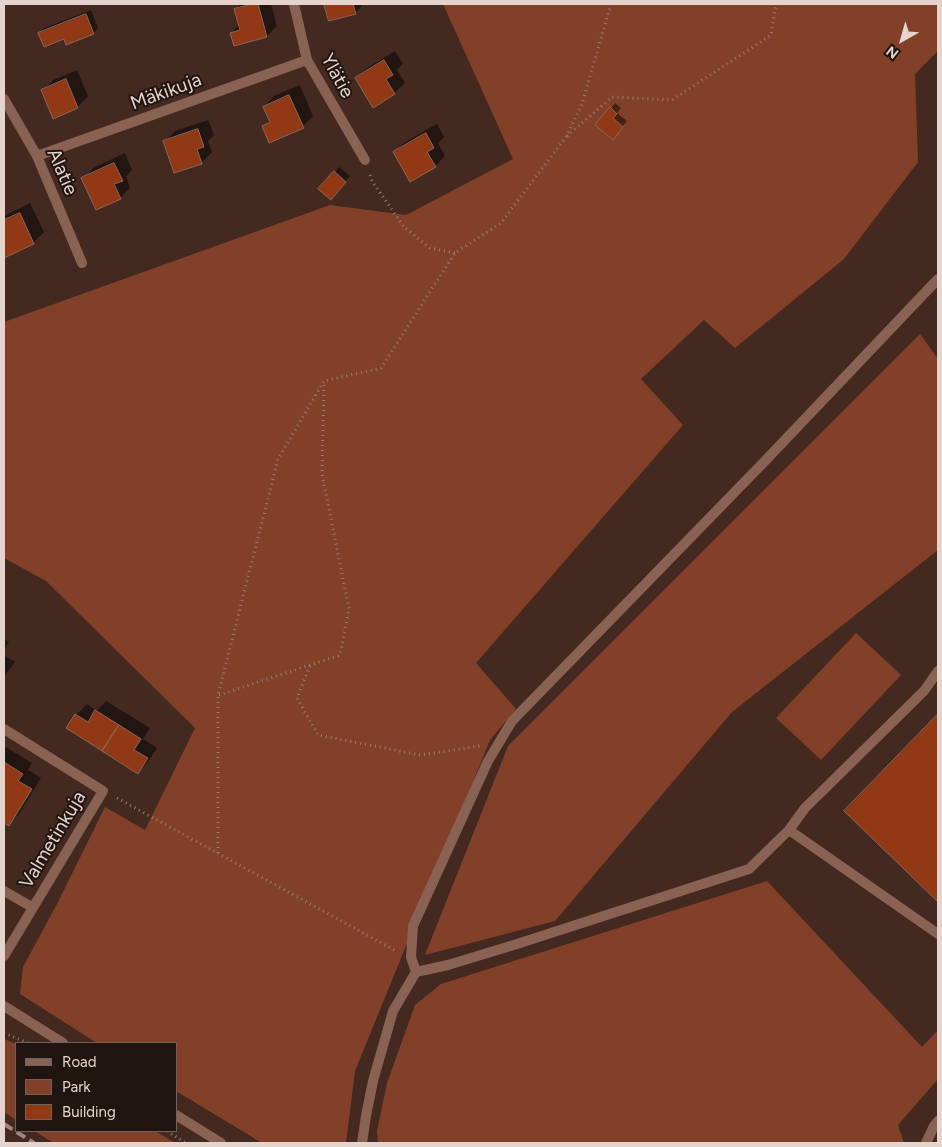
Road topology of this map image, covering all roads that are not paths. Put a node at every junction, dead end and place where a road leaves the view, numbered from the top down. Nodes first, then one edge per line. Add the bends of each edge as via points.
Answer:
1 (294, 4) edge
2 (307, 60) junction
3 (4, 99) edge
4 (37, 156) junction
5 (365, 160) road end
6 (82, 263) dead end
7 (938, 279) edge
8 (938, 671) edge
9 (4, 729) edge
10 (789, 830) junction
11 (4, 892) edge
12 (32, 907) junction
13 (938, 934) edge
14 (4, 956) edge
15 (416, 972) junction
16 (4, 1006) edge
17 (61, 1042) edge
18 (178, 1116) edge
19 (938, 1121) edge
20 (221, 1143) edge
21 (362, 1143) edge
22 (926, 1143) edge

1 - 2 street, Ylätie
2 - 4 street, Mäkikuja
2 - 5 street, Ylätie
3 - 4 street, Alatie
4 - 6 street, Alatie
7 - 15 street via 512,721 488,762 413,926 411,957
8 - 10 street via 924,691 805,808
9 - 12 street, Valmetinkuja via 103,791
10 - 13 street
10 - 15 street via 749,869 570,928
11 - 12 street
12 - 14 street, Valmetinkuja
15 - 21 street via 392,1011
16 - 17 street
18 - 20 street
19 - 22 street

